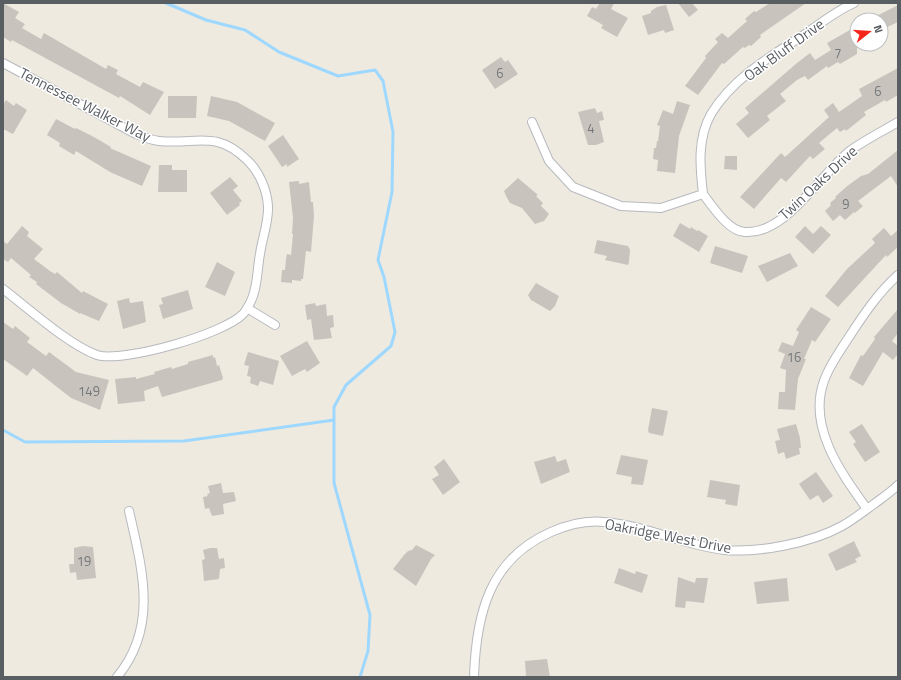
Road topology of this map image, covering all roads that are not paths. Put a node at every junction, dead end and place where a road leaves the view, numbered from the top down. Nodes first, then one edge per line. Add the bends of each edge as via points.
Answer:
1 (854, 3) edge
2 (3, 63) edge
3 (532, 122) dead end
4 (898, 122) edge
5 (703, 194) junction
6 (898, 275) edge
7 (3, 289) edge
8 (247, 308) junction
9 (275, 324) dead end
10 (898, 485) edge
11 (867, 509) junction
12 (129, 511) dead end
13 (117, 677) edge
14 (474, 677) edge

1 - 5 street, Oak Bluff Drive via 756,66 727,93 711,115 701,143 699,163
2 - 8 street, Tennessee Walker Way via 136,134 157,141 211,140 226,145 247,160 260,175 268,206 256,284
3 - 5 street via 550,161 573,187 621,206 661,208
4 - 5 street, Twin Oaks Drive via 850,150 785,217 765,229 744,233 723,221
6 - 11 street via 872,302 840,351 824,382 820,400 820,418 832,453 849,484
7 - 8 street, Tennessee Walker Way via 82,348 98,355 118,357 142,353 217,331 243,314
8 - 9 street
10 - 11 street, Oakridge West Drive
11 - 14 street, Oakridge West Drive via 842,526 820,535 795,543 747,550 724,550 629,525 603,522 584,522 555,530 522,548 506,563 495,580 481,618
12 - 13 street via 143,577 143,618 138,642 130,662

